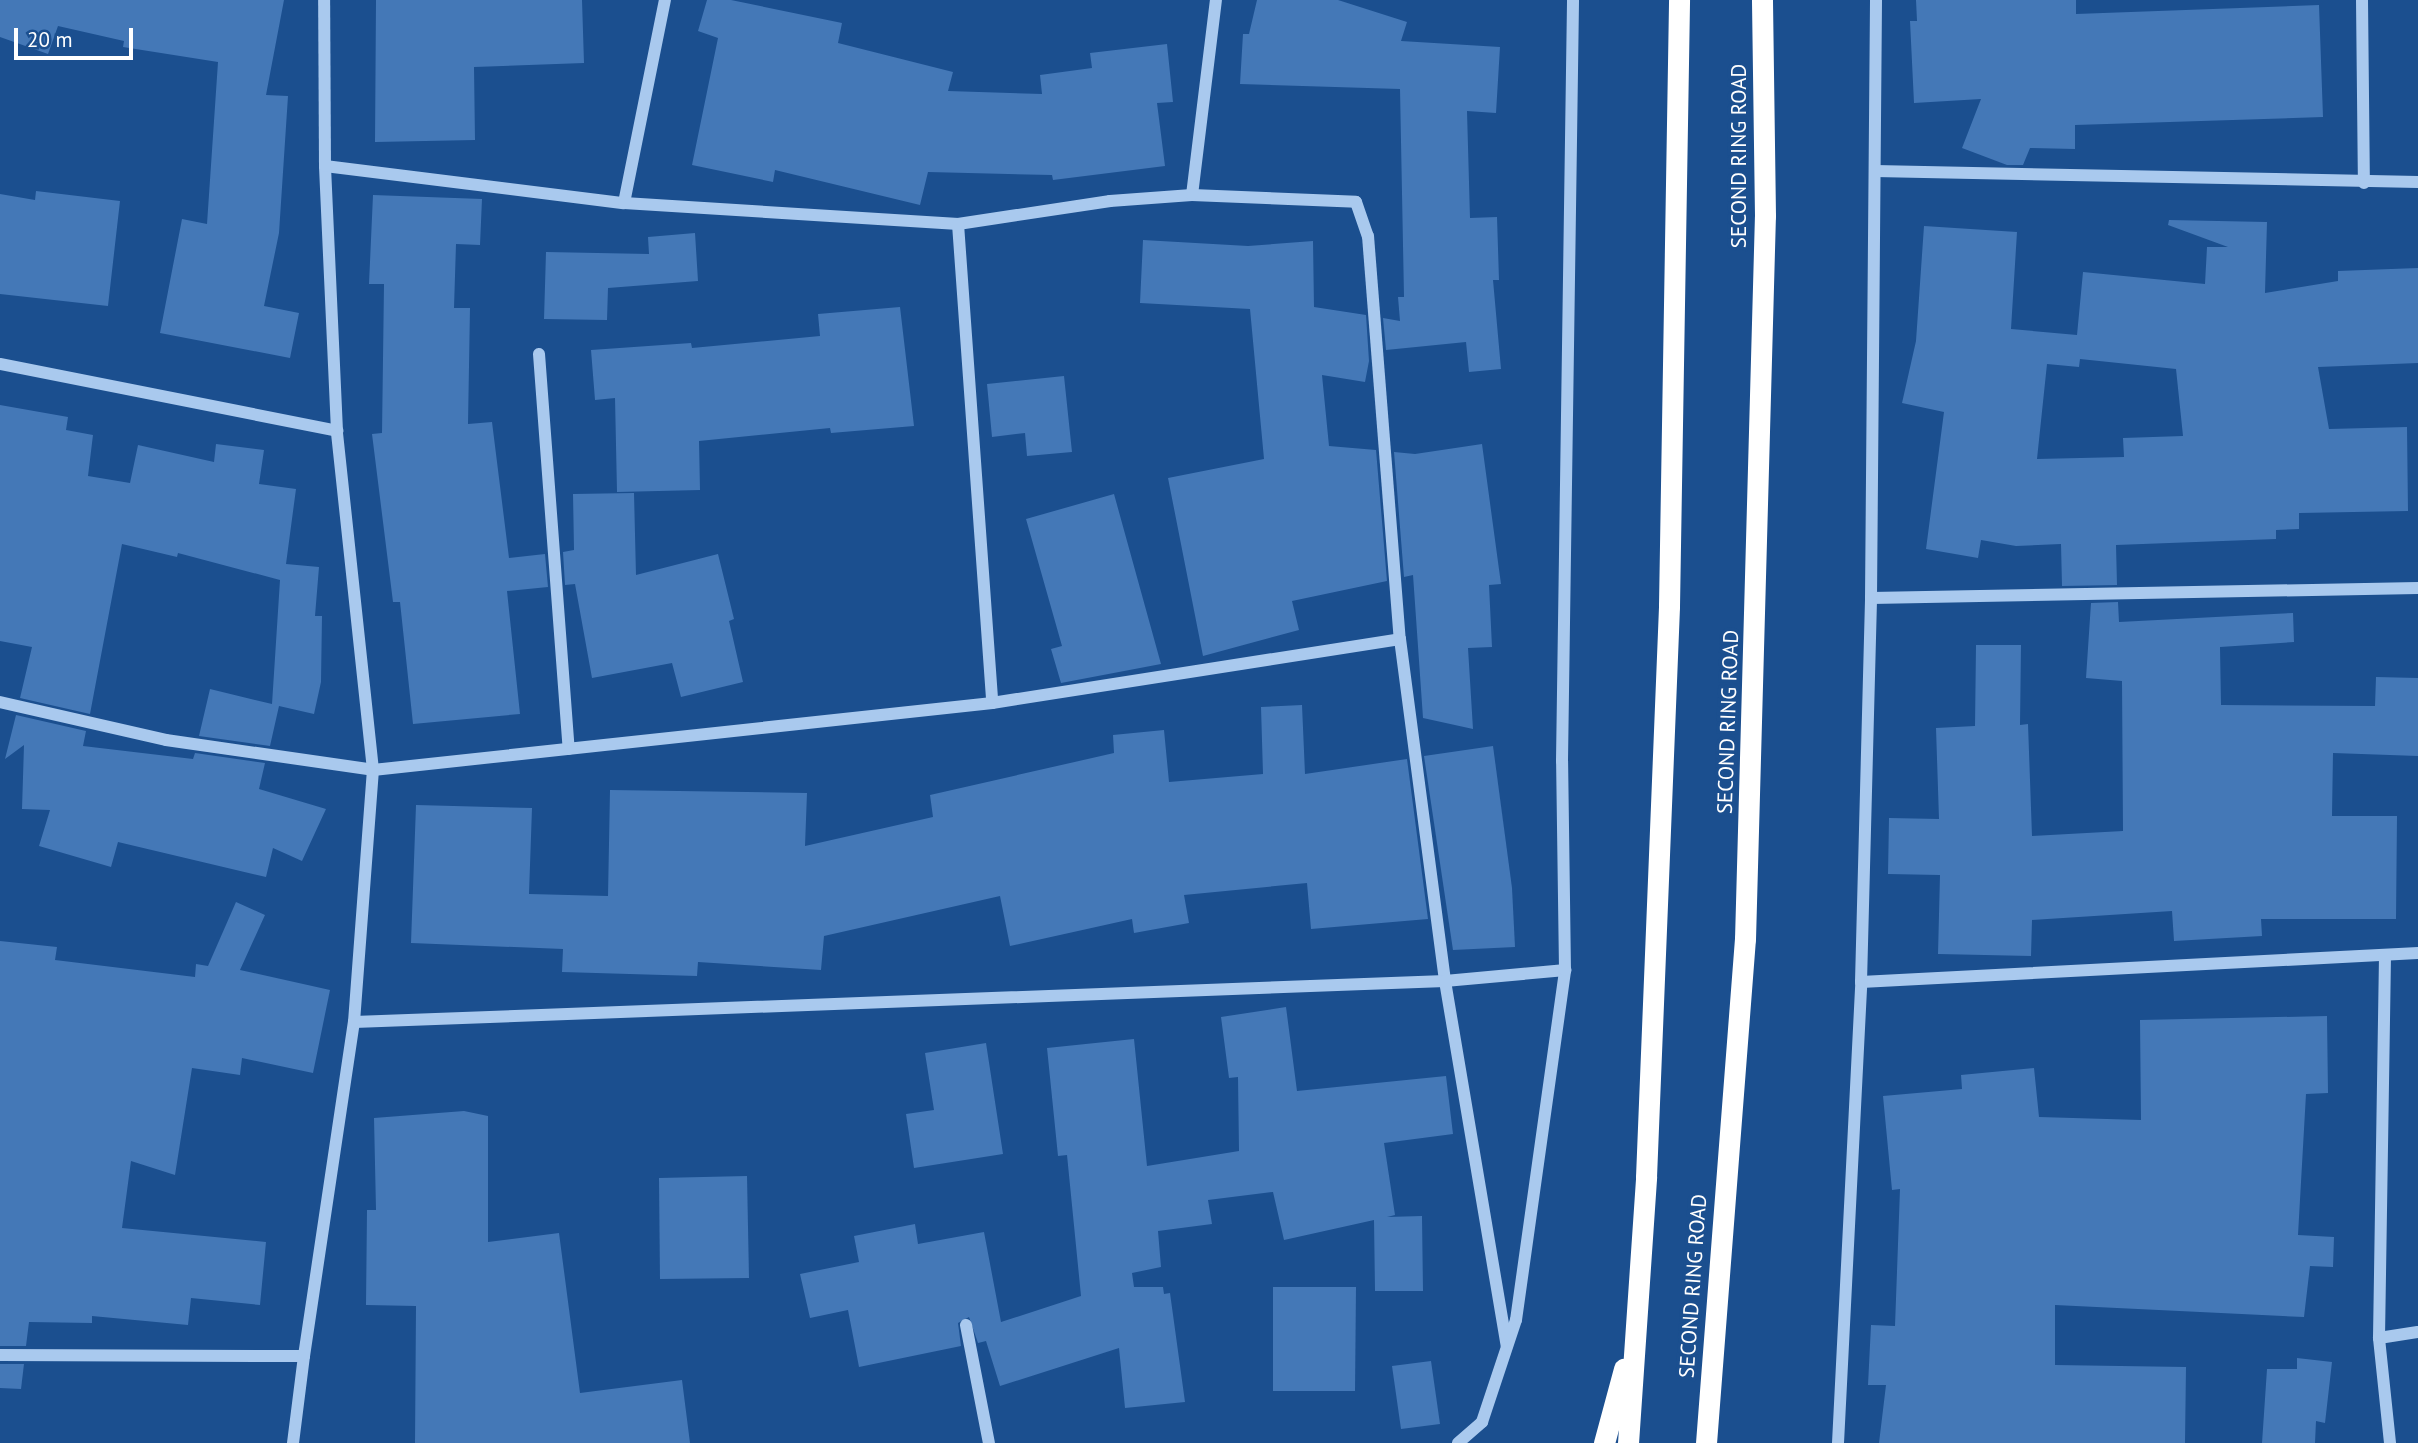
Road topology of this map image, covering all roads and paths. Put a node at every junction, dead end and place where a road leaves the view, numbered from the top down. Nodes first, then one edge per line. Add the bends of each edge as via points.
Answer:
1 (324, 0) edge
2 (665, 0) edge
3 (1216, 0) edge
4 (1573, 0) edge
5 (1679, 0) edge
6 (1762, 0) edge
7 (1876, 0) edge
8 (2362, 0) edge
9 (325, 166) junction
10 (1875, 171) junction
11 (2418, 182) edge
12 (2364, 183) junction
13 (1192, 195) junction
14 (624, 204) junction
15 (958, 224) junction
16 (540, 354) dead end
17 (0, 364) edge
18 (337, 432) junction
19 (2418, 588) edge
20 (1871, 598) junction
21 (1400, 639) junction
22 (0, 702) edge
23 (992, 703) junction
24 (569, 749) junction
25 (373, 770) junction
26 (2418, 953) edge
27 (2385, 955) junction
28 (1565, 970) junction
29 (1445, 981) junction
30 (1861, 982) junction
31 (354, 1021) junction
32 (1637, 1320) junction
33 (966, 1325) dead end
34 (2418, 1332) edge
35 (2379, 1338) junction
36 (1507, 1346) junction
37 (0, 1355) edge
38 (304, 1356) junction
39 (293, 1443) edge
40 (989, 1443) edge
41 (1458, 1443) edge
42 (1604, 1443) edge
43 (1628, 1443) edge
44 (1706, 1443) edge
45 (1838, 1443) edge
46 (2390, 1443) edge

1 - 9 street
2 - 14 street
3 - 13 street
4 - 28 street via 1562,761
5 - 32 highway via 1669,606
6 - 44 highway, SECOND RING ROAD via 1765,216 1745,939
7 - 10 street
8 - 12 street
9 - 14 street
9 - 18 street
10 - 12 street
10 - 20 street
11 - 12 street
13 - 15 street via 1110,201
13 - 21 street via 1356,202 1368,236
14 - 15 street
15 - 23 street
16 - 24 street
17 - 18 street
18 - 25 street
19 - 20 street
20 - 30 street
21 - 23 street
21 - 29 street
22 - 25 street via 166,740
23 - 24 street
24 - 25 street
25 - 31 street
26 - 27 street
27 - 30 street
27 - 35 street
28 - 29 street
28 - 36 street via 1516,1320
29 - 31 street
29 - 36 street
30 - 45 street
31 - 38 street
32 - 42 highway
32 - 43 highway
33 - 40 street
34 - 35 street
35 - 46 street
36 - 41 street via 1482,1423
37 - 38 street
38 - 39 street

